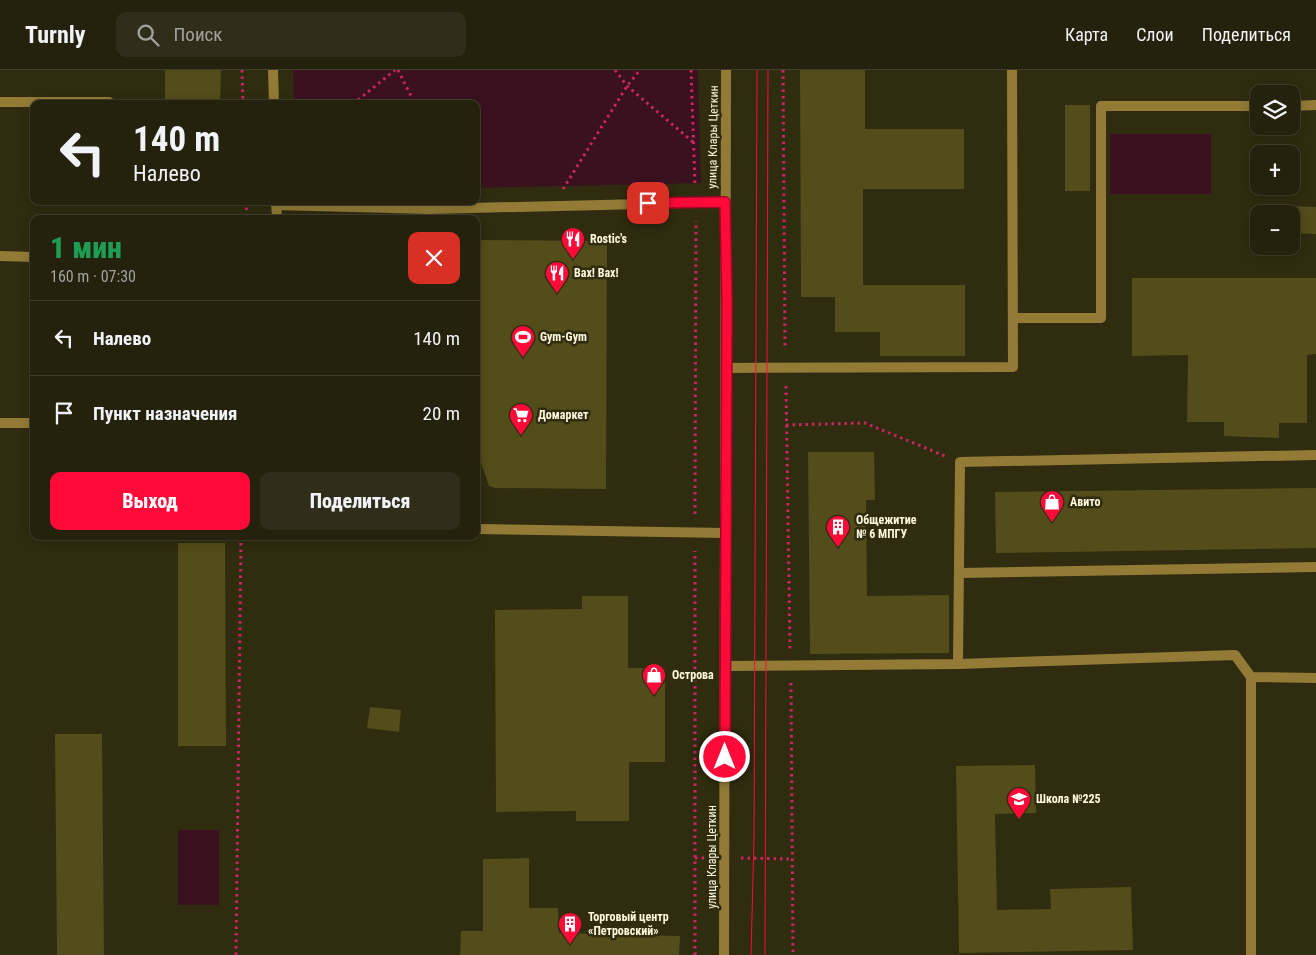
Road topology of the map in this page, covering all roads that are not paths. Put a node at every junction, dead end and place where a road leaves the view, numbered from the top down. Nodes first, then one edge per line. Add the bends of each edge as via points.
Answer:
1 (273, 70) edge
2 (726, 70) edge
3 (1012, 70) edge
4 (274, 100) edge
5 (0, 102) edge
6 (30, 102) edge
7 (1250, 106) edge
8 (1300, 106) edge
9 (1316, 106) edge
10 (725, 202) junction
11 (327, 205) edge
12 (0, 256) edge
13 (30, 257) edge
14 (1013, 318) junction
15 (726, 368) junction
16 (0, 423) edge
17 (30, 424) edge
18 (1316, 455) edge
19 (480, 529) edge
20 (726, 532) junction
21 (1316, 567) edge
22 (960, 573) junction
23 (958, 664) junction
24 (725, 666) junction
25 (1251, 677) junction
26 (1316, 678) edge
27 (724, 955) edge
28 (1251, 955) edge

1 - 4 street
2 - 10 street, улица Клары Цеткин
3 - 14 street
5 - 6 street
7 - 14 street via 1101,106 1102,318
8 - 9 street
10 - 11 street via 429,209
10 - 15 street, улица Клары Цеткин
12 - 13 street
14 - 15 street via 1013,367
15 - 20 street, улица Клары Цеткин
16 - 17 street
18 - 22 street via 960,462
19 - 20 street
20 - 24 street, улица Клары Цеткин
21 - 22 street
22 - 23 street
23 - 24 street
23 - 25 street via 1235,655
24 - 27 street, улица Клары Цеткин
25 - 26 street
25 - 28 street

